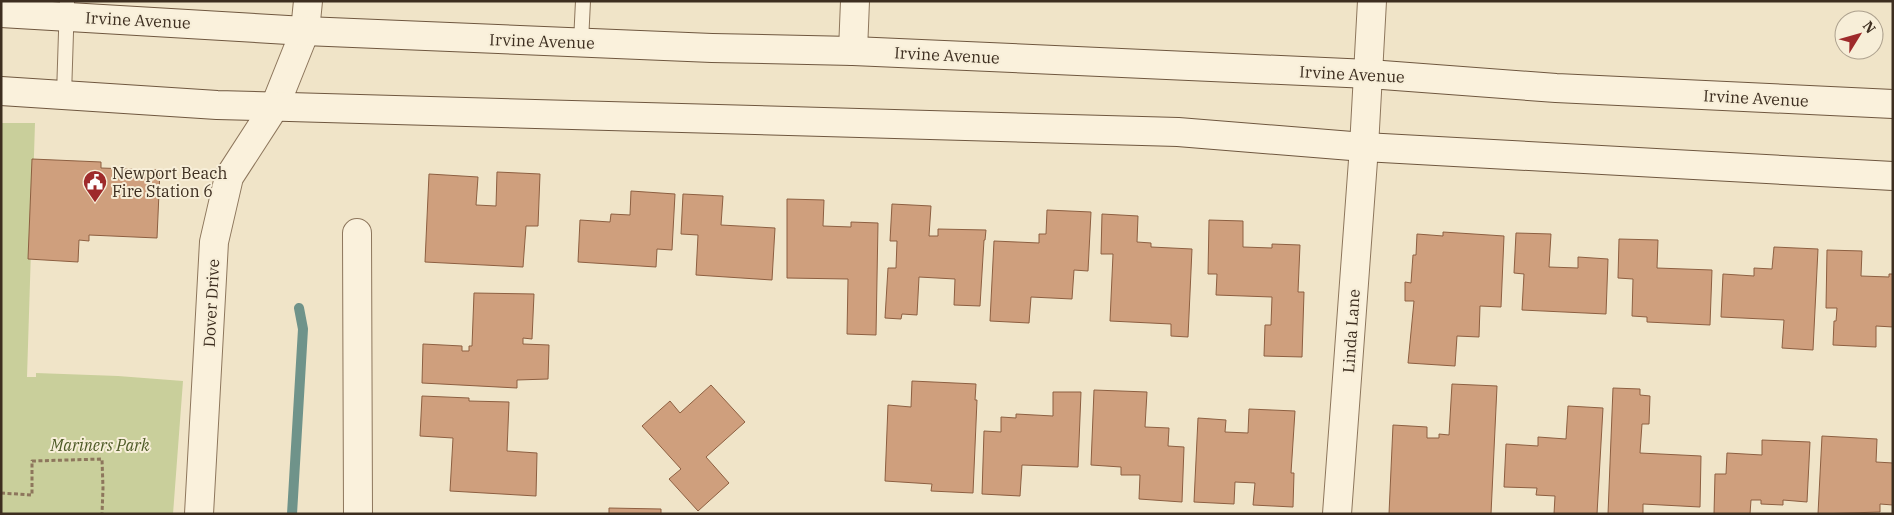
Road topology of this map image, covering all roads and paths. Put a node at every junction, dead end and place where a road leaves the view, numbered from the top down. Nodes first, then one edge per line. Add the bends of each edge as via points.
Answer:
1 (308, 1) edge
2 (583, 1) edge
3 (855, 1) edge
4 (1372, 1) edge
5 (66, 9) edge
6 (1, 13) edge
7 (305, 31) junction
8 (581, 42) junction
9 (853, 51) junction
10 (1369, 74) junction
11 (1, 91) edge
12 (64, 95) junction
13 (1893, 104) edge
14 (275, 106) junction
15 (1364, 147) junction
16 (1893, 176) edge
17 (357, 233) dead end
18 (1, 493) edge
19 (102, 514) edge
20 (199, 514) edge
21 (358, 514) edge
22 (1337, 514) edge

1 - 7 main road, Dover Drive
2 - 8 lane
3 - 9 main road
4 - 10 main road, Linda Lane
5 - 6 main road, Irvine Avenue
5 - 7 main road, Irvine Avenue
5 - 12 lane
7 - 8 main road, Irvine Avenue
7 - 14 main road, Dover Drive
8 - 9 main road, Irvine Avenue
9 - 10 main road, Irvine Avenue
10 - 13 main road, Irvine Avenue via 1556,88
10 - 15 main road, Linda Lane
11 - 12 main road
12 - 14 main road
14 - 15 main road via 1178,132
14 - 20 main road, Dover Drive via 230,177 214,242
15 - 16 main road
15 - 22 main road, Linda Lane
17 - 21 main road
18 - 19 path via 32,495 32,461 102,459

